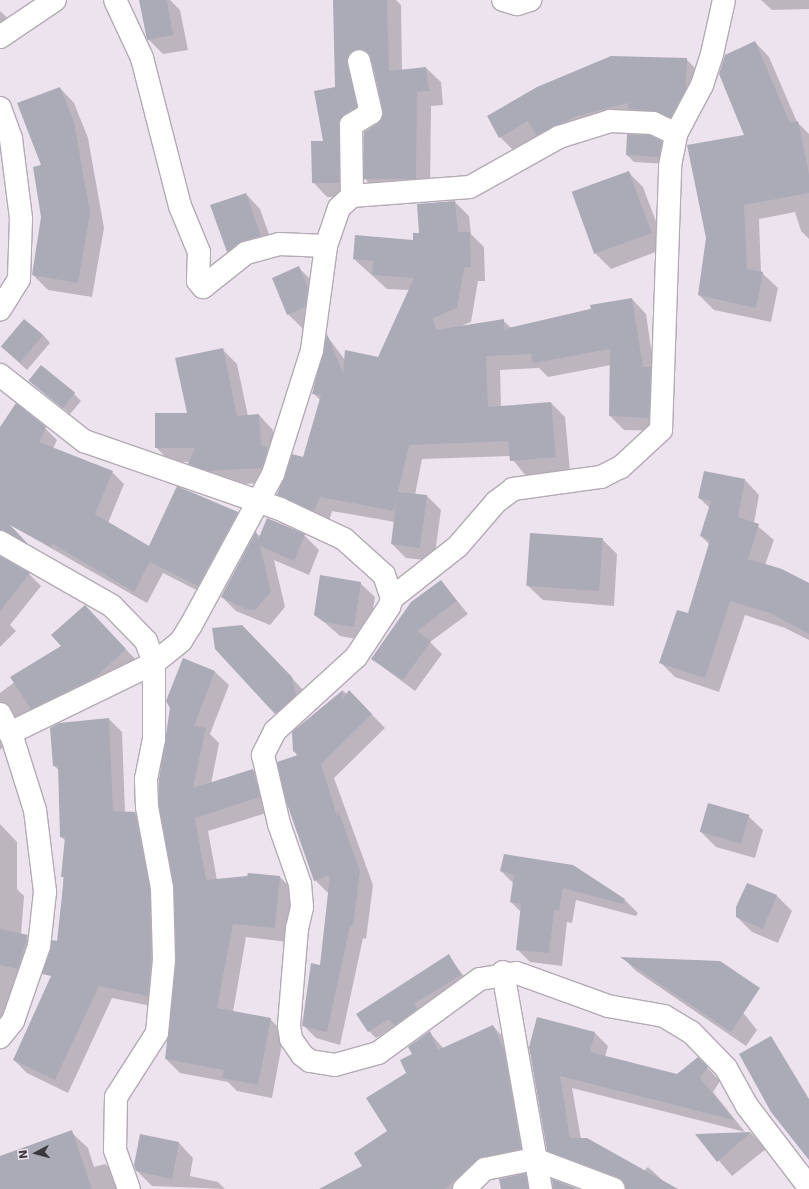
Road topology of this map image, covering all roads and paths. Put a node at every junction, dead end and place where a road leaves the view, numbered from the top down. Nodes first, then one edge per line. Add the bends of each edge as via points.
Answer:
1 (55, 0) edge
2 (115, 0) edge
3 (503, 0) edge
4 (530, 0) edge
5 (724, 0) edge
6 (0, 37) edge
7 (359, 61) dead end
8 (0, 108) edge
9 (676, 134) junction
10 (352, 196) junction
11 (326, 246) junction
12 (0, 310) edge
13 (0, 375) edge
14 (259, 500) junction
15 (0, 542) edge
16 (392, 598) junction
17 (154, 663) junction
18 (0, 714) edge
19 (10, 733) junction
20 (503, 972) junction
21 (0, 1037) edge
22 (534, 1159) junction
23 (809, 1187) edge
24 (130, 1189) edge
25 (464, 1189) edge
26 (541, 1189) edge
27 (614, 1189) edge

1 - 6 street
2 - 11 street via 142,58 180,206 199,252 198,281 203,287 246,253 279,244
3 - 4 street via 517,4
5 - 9 street via 702,85
7 - 10 street via 371,113 351,125
8 - 12 street via 11,139 21,218 19,278
9 - 10 street via 653,123 610,122 559,137 470,187
9 - 16 street via 670,166 661,430 621,467 601,478 513,489 496,502 458,546
10 - 11 street via 339,208
11 - 14 street via 312,350 273,474
13 - 14 street via 84,441
14 - 16 street via 344,539 384,575
14 - 17 street via 181,641
15 - 17 street via 112,606 146,641
16 - 20 street via 356,657 275,731 265,747 267,778 300,884 302,907 297,928 289,1026 291,1039 310,1061 335,1066 350,1062 378,1053 480,978
17 - 19 street
17 - 24 street via 154,739 146,779 147,807 163,893 164,960 157,1033 116,1097 115,1150
18 - 19 street
19 - 21 street via 35,810 44,898 43,924 31,970 13,1021
20 - 22 street
20 - 23 street via 536,978 620,1010 664,1016 691,1032 726,1068 747,1106
22 - 25 street via 485,1169
22 - 26 street
22 - 27 street

